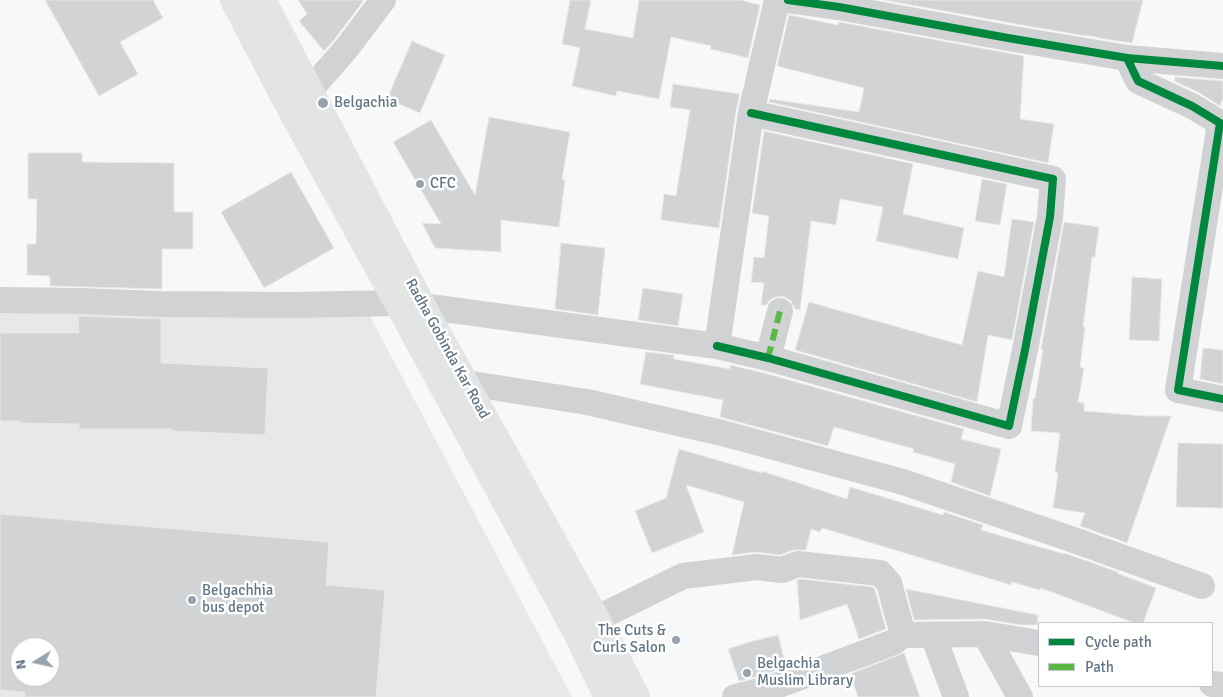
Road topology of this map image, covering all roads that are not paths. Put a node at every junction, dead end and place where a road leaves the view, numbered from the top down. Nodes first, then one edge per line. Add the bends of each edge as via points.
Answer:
1 (234, 0) edge
2 (262, 0) edge
3 (383, 0) edge
4 (778, 0) edge
5 (788, 0) edge
6 (840, 3) edge
7 (1127, 58) junction
8 (1223, 66) edge
9 (310, 91) junction
10 (292, 111) junction
11 (751, 113) junction
12 (0, 300) edge
13 (410, 305) junction
14 (780, 310) dead end
15 (717, 346) junction
16 (768, 358) junction
17 (466, 383) junction
18 (1223, 399) edge
19 (1202, 586) dead end
20 (596, 619) junction
21 (985, 634) junction
22 (903, 635) junction
23 (933, 635) junction
24 (1038, 643) edge
25 (608, 697) edge
26 (636, 697) edge
27 (735, 697) edge
28 (956, 697) edge
29 (1020, 697) edge

1 - 10 main road
2 - 9 main road, Radha Gobinda Kar Road
3 - 9 street
4 - 11 street
5 - 6 street
6 - 7 street via 1008,38
7 - 8 street
7 - 18 street via 1138,81 1220,123 1178,390
9 - 10 street
9 - 13 main road, Radha Gobinda Kar Road
10 - 13 main road
11 - 15 street
11 - 16 street via 1053,180 1050,217 1009,426
12 - 13 street
13 - 15 street
13 - 17 main road, Radha Gobinda Kar Road
13 - 25 main road
14 - 16 street
15 - 16 street
17 - 19 street via 596,405 722,433 894,479
17 - 20 main road, Radha Gobinda Kar Road
20 - 22 street via 683,576 757,567 782,570 798,564 880,573 889,583
20 - 26 main road, Radha Gobinda Kar Road
21 - 23 street
21 - 24 street
21 - 29 street
22 - 23 street
22 - 27 street via 894,642 788,682
23 - 28 street

